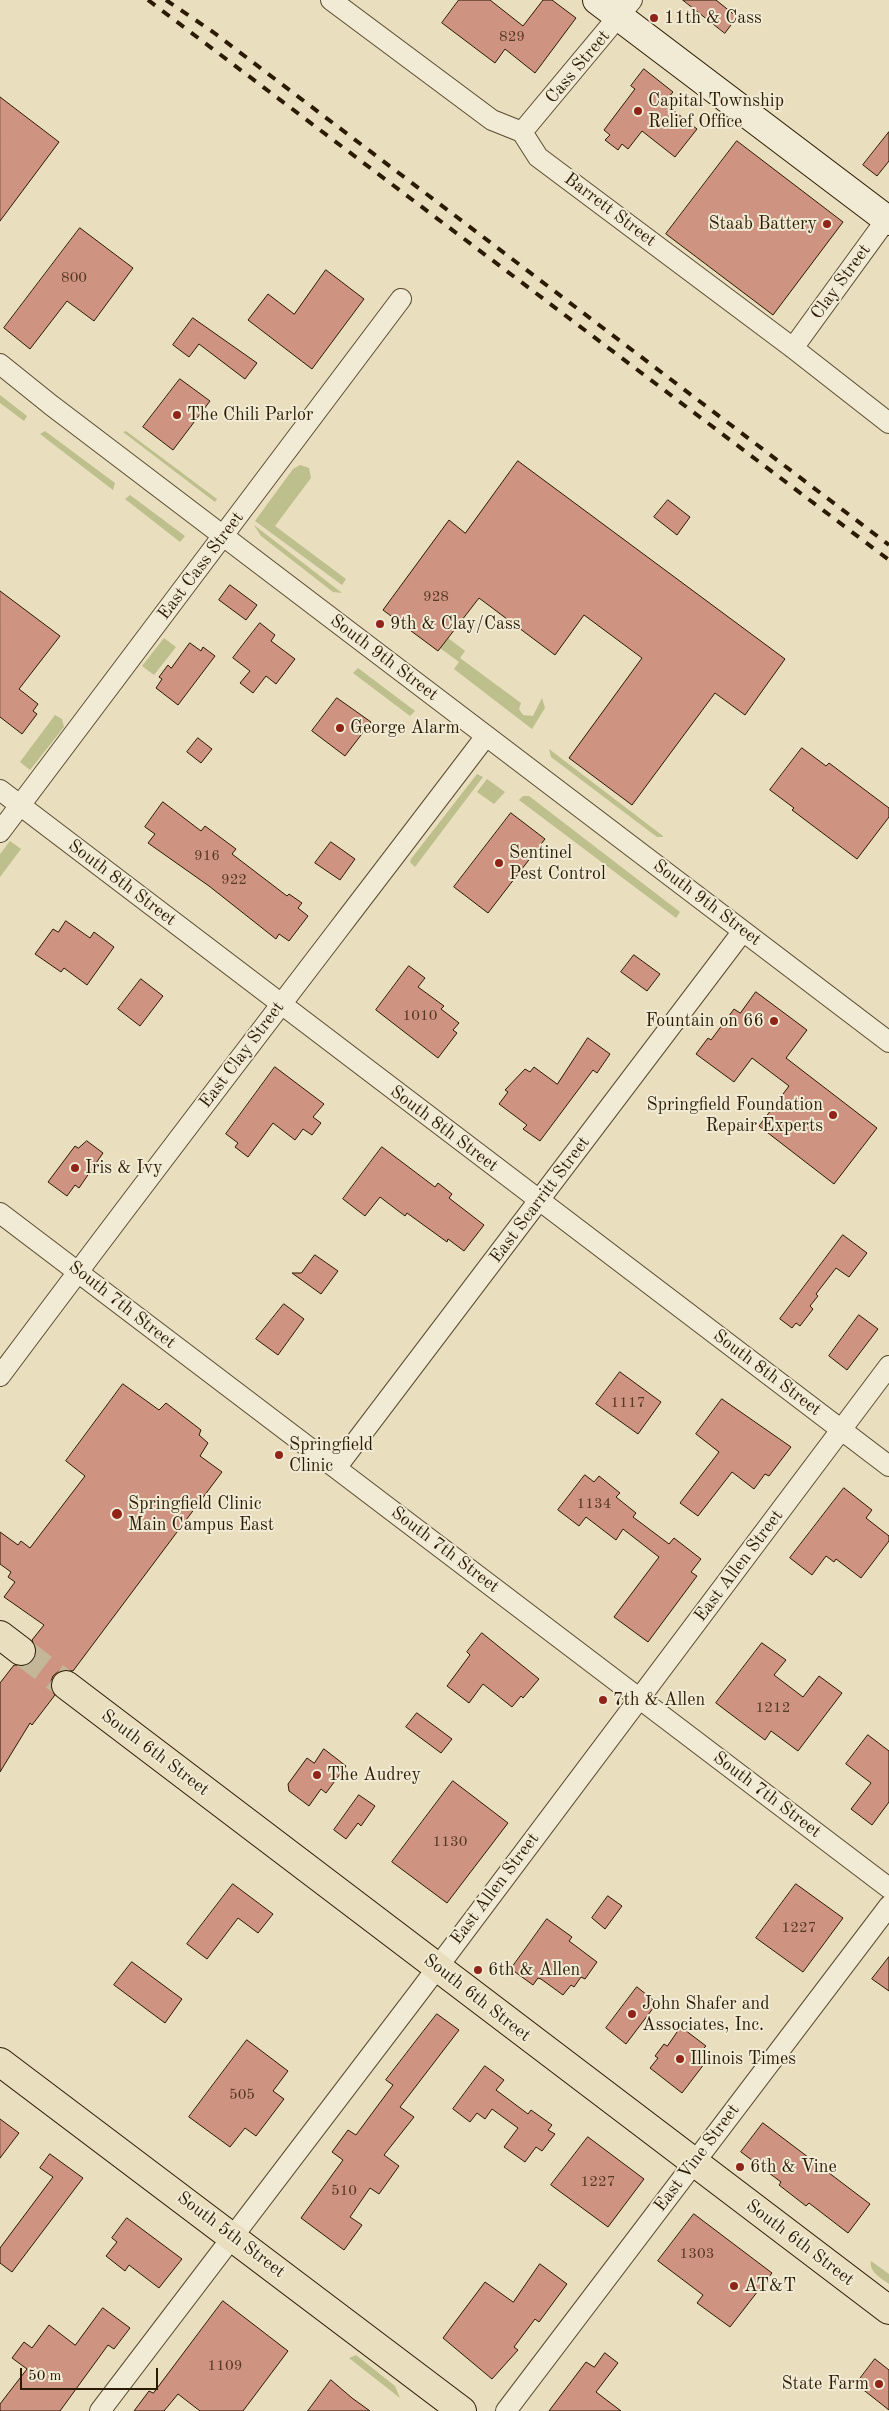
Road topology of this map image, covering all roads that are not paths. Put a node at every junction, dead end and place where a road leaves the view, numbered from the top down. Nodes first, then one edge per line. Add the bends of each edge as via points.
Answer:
1 (331, 0) edge
2 (597, 0) edge
3 (626, 9) edge
4 (522, 132) junction
5 (888, 219) edge
6 (401, 299) dead end
7 (793, 348) junction
8 (0, 364) edge
9 (889, 423) edge
10 (224, 537) junction
11 (486, 736) junction
12 (0, 790) edge
13 (20, 805) junction
14 (0, 832) edge
15 (743, 931) junction
16 (281, 1004) junction
17 (889, 1042) edge
18 (540, 1201) junction
19 (0, 1212) edge
20 (78, 1272) junction
21 (889, 1366) edge
22 (0, 1376) edge
23 (840, 1429) junction
24 (889, 1466) edge
25 (336, 1468) junction
26 (66, 1686) tunnel mouth
27 (640, 1698) junction
28 (889, 1888) edge
29 (889, 1906) edge
30 (437, 1967) junction
31 (0, 2062) edge
32 (694, 2163) junction
33 (232, 2236) junction
34 (889, 2310) edge
35 (100, 2411) edge
36 (462, 2411) edge
37 (506, 2411) edge

1 - 4 street via 492,120
2 - 3 street
3 - 4 street, Cass Street
3 - 5 street
4 - 7 street, Barrett Street via 538,157
5 - 7 street, Clay Street
6 - 10 street, East Cass Street
7 - 9 street, Barrett Street
8 - 10 street, South 9th Street
10 - 11 street, South 9th Street
10 - 13 street, East Cass Street
11 - 15 street, South 9th Street
11 - 16 street, East Clay Street
12 - 13 street, South 8th Street
13 - 14 street, East Cass Street
13 - 16 street, South 8th Street
15 - 17 street, South 9th Street
15 - 18 street, East Scarritt Street
16 - 18 street, South 8th Street
16 - 20 street, East Clay Street
18 - 23 street, South 8th Street
18 - 25 street, East Scarritt Street
19 - 20 street, South 7th Street
20 - 22 street, East Clay Street
20 - 25 street, South 7th Street
21 - 23 street, East Allen Street
23 - 24 street, South 8th Street
23 - 27 street, East Allen Street
25 - 27 street, South 7th Street
26 - 30 main road, South 6th Street
27 - 28 street, South 7th Street
27 - 30 street, East Allen Street
29 - 32 street, East Vine Street
30 - 32 main road, South 6th Street
30 - 33 street, East Allen Street
31 - 33 main road, South 5th Street
32 - 34 main road, South 6th Street
32 - 37 street, East Vine Street
33 - 35 street, East Allen Street
33 - 36 main road, South 5th Street

